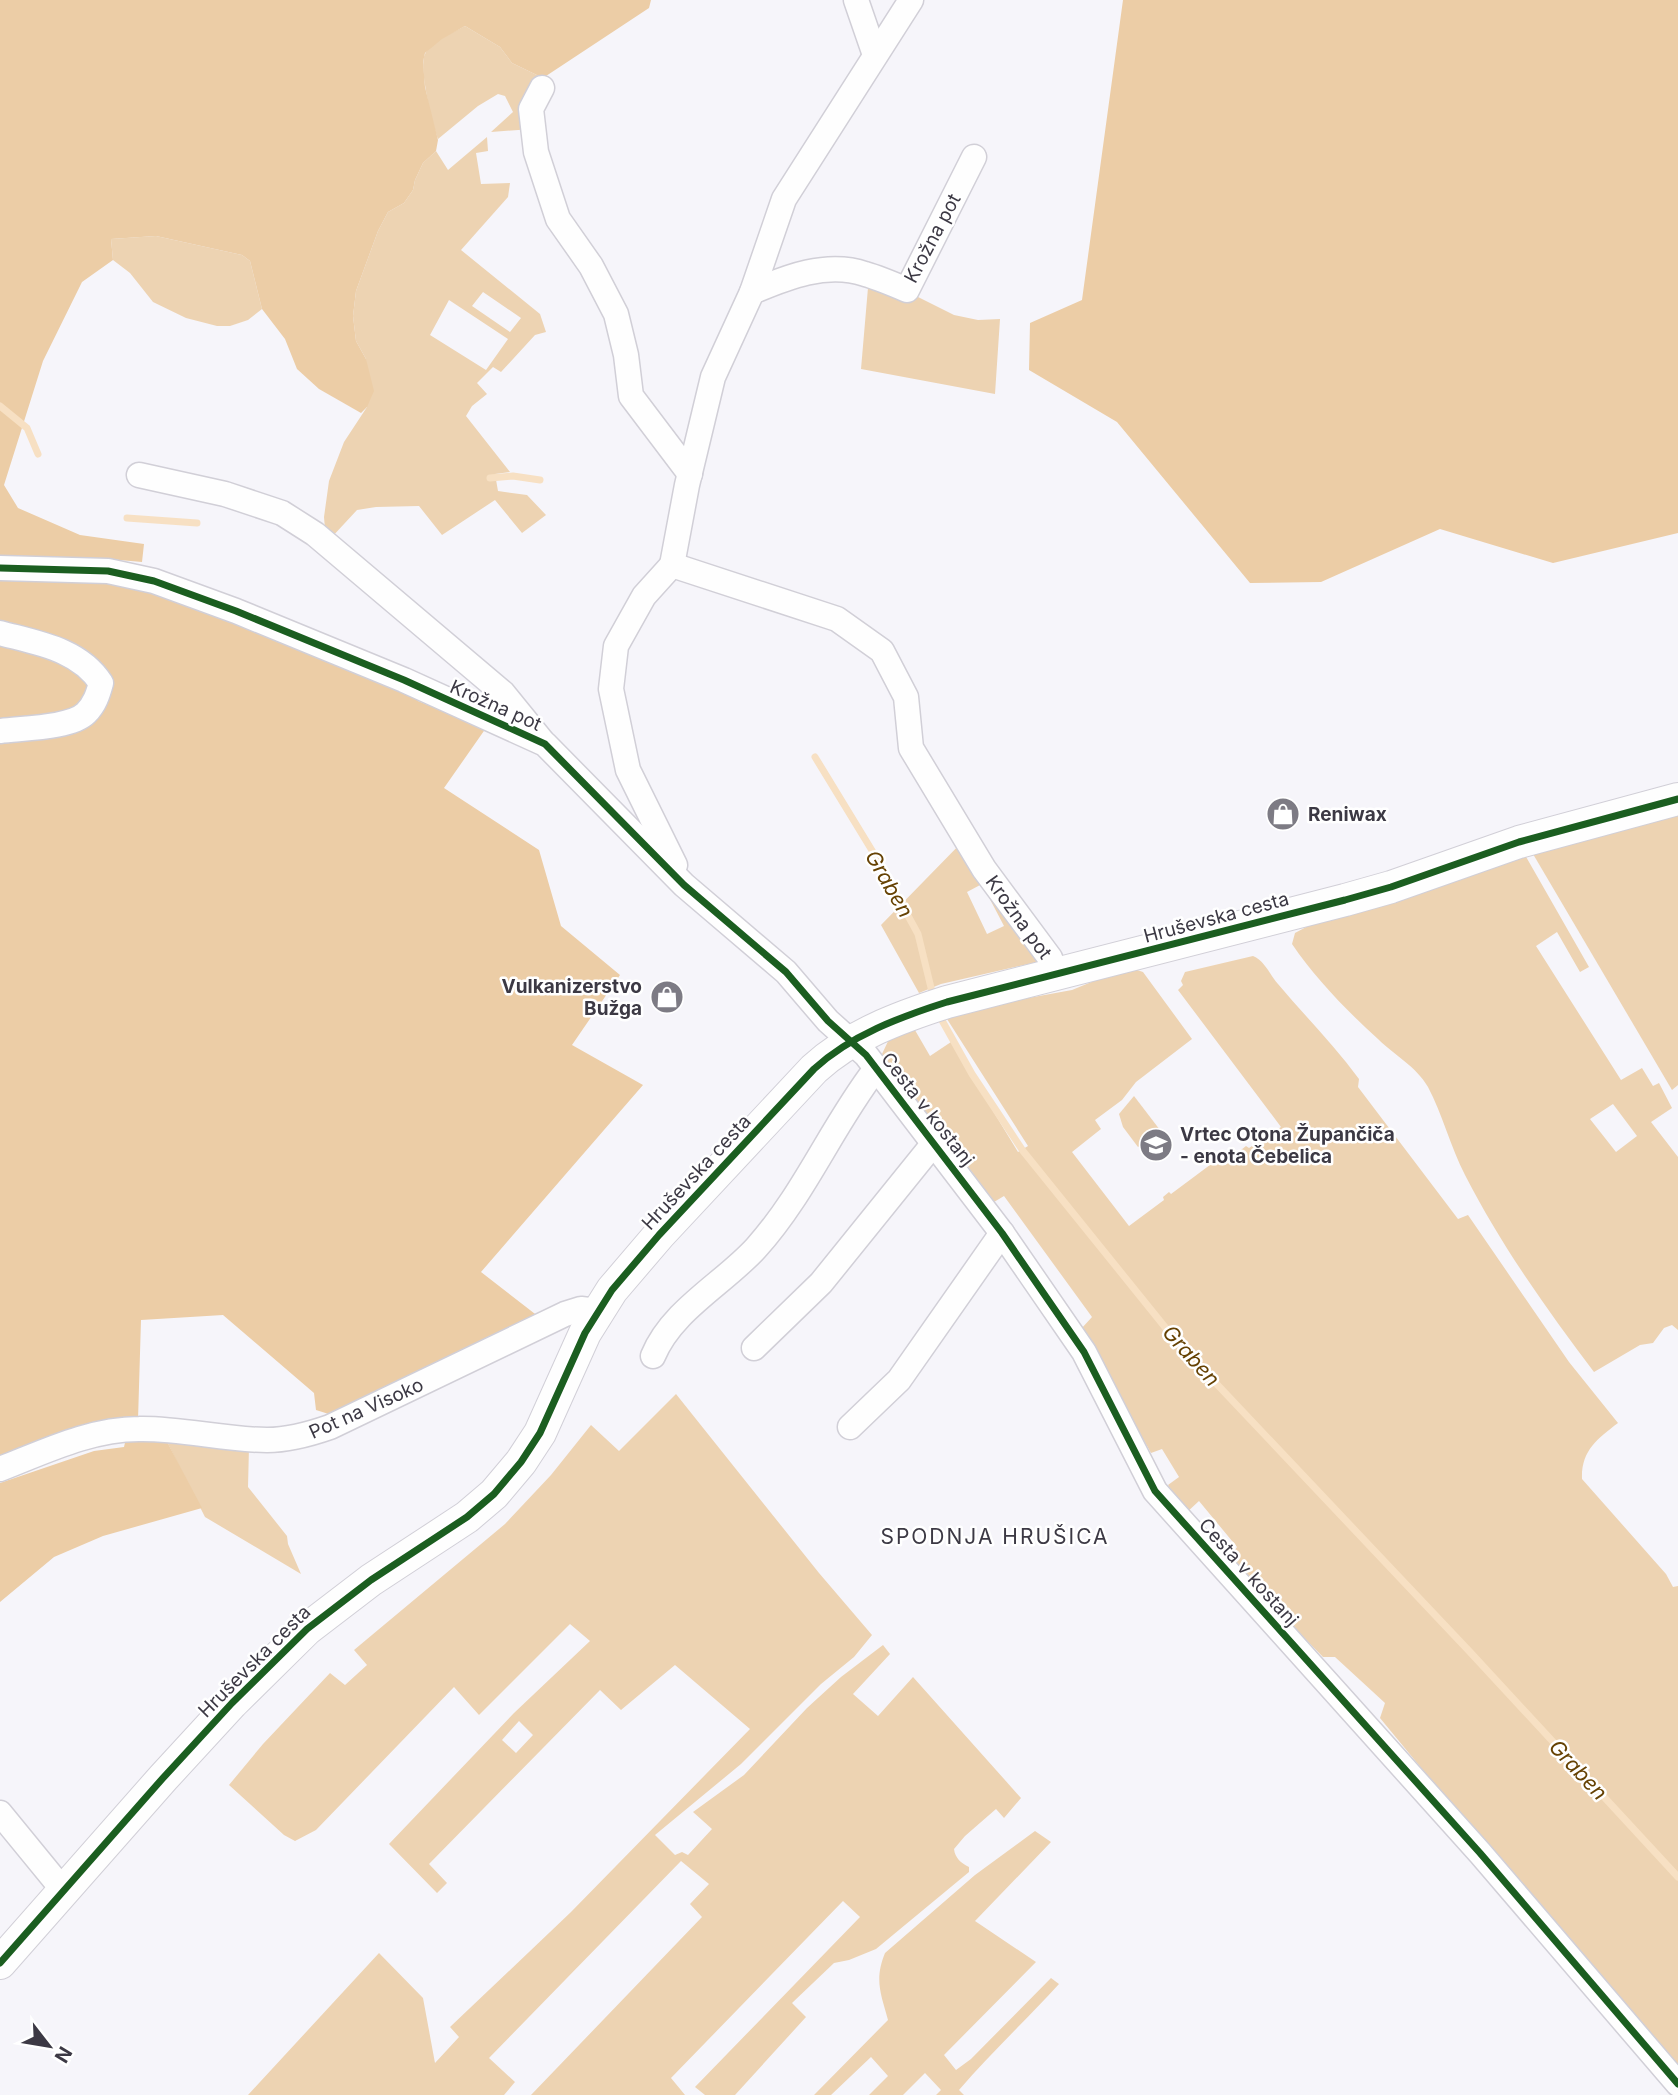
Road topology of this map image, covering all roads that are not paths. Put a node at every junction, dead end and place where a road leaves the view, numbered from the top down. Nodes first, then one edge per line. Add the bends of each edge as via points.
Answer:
1 (856, 0) edge
2 (911, 0) edge
3 (875, 55) junction
4 (542, 88) dead end
5 (974, 157) dead end
6 (752, 292) junction
7 (690, 474) junction
8 (139, 475) dead end
9 (672, 565) junction
10 (0, 568) edge
11 (0, 633) edge
12 (0, 731) edge
13 (545, 744) junction
14 (1678, 799) edge
15 (684, 885) junction
16 (1058, 975) junction
17 (851, 1042) junction
18 (875, 1070) junction
19 (934, 1143) junction
20 (1002, 1233) junction
21 (598, 1311) junction
22 (754, 1348) dead end
23 (653, 1356) dead end
24 (850, 1427) dead end
25 (0, 1469) edge
26 (0, 1813) edge
27 (63, 1890) junction
28 (0, 1963) edge
29 (1678, 2084) edge

1 - 3 street
2 - 3 street
3 - 6 street via 784,199
4 - 7 street via 531,109 536,152 558,219 591,266 616,314 631,396
5 - 6 street, Krožna pot via 907,290 862,272 822,270 791,275
6 - 7 street via 713,377
7 - 9 street
8 - 13 street, Krožna pot via 271,509 315,534 503,693
9 - 15 street, Krožna pot via 644,596 616,646 611,689 628,770
9 - 16 street, Krožna pot via 837,620 882,651 906,697 911,748 984,869
10 - 13 street, Krožna pot via 108,570 154,581 404,680
11 - 12 street via 76,657 101,683 96,700 84,715 61,723
13 - 15 street, Krožna pot
14 - 16 street, Hruševska cesta via 1520,842 1391,887
15 - 17 street, Krožna pot via 786,972
16 - 17 street, Hruševska cesta via 937,1005
17 - 18 street, Cesta v kostanj
17 - 21 street, Hruševska cesta via 814,1069 628,1270
18 - 19 street, Cesta v kostanj
18 - 23 street via 756,1247 666,1331
19 - 20 street, Cesta v kostanj
19 - 22 street via 821,1283
20 - 24 street via 899,1380
20 - 29 street, Cesta v kostanj via 1084,1352 1155,1490 1480,1853
21 - 25 street, Pot na Visoko via 581,1309 565,1314 303,1436 269,1440 141,1428 115,1430
21 - 27 street, Hruševska cesta via 540,1433 494,1494 307,1629 232,1703
26 - 27 street
27 - 28 street, Hruševska cesta

